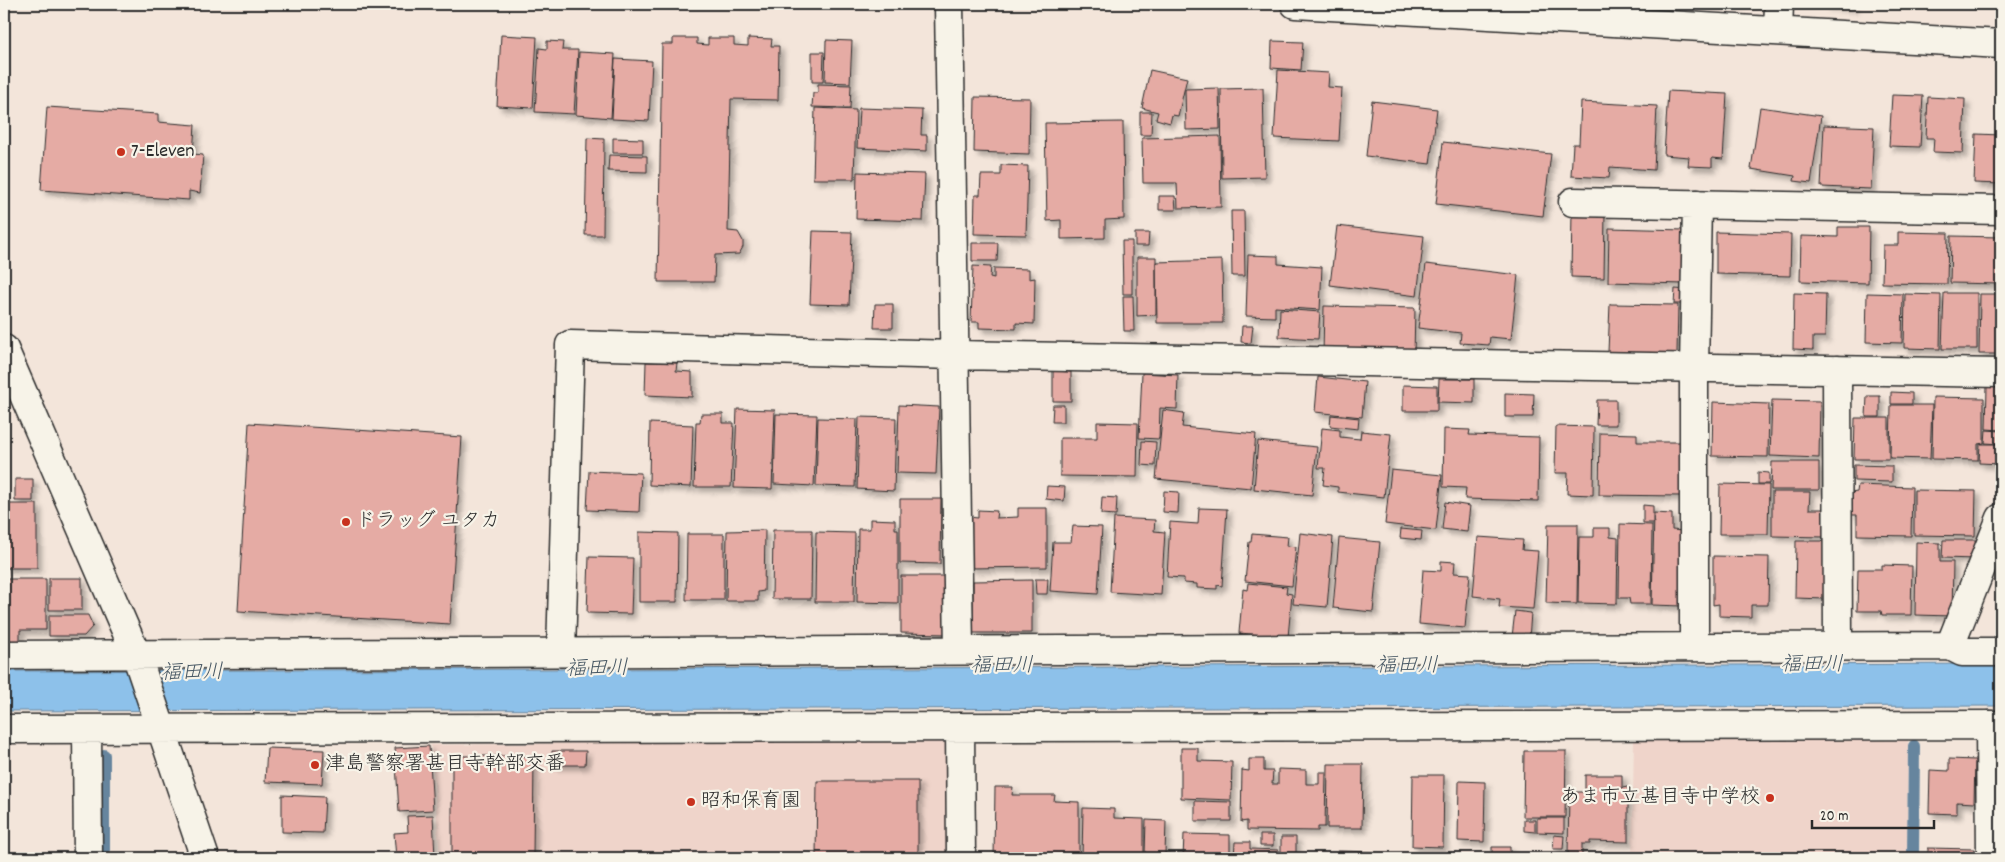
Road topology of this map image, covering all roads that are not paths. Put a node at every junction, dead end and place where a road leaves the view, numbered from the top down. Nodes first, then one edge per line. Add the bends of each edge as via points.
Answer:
1 (949, 4) edge
2 (1295, 4) edge
3 (1779, 4) edge
4 (1778, 31) junction
5 (2001, 44) edge
6 (1574, 202) dead end
7 (1697, 204) junction
8 (2001, 210) edge
9 (4, 349) edge
10 (955, 355) junction
11 (1694, 368) junction
12 (1837, 370) junction
13 (2001, 373) edge
14 (16, 407) edge
15 (2001, 518) edge
16 (1838, 646) junction
17 (1950, 646) junction
18 (1694, 647) junction
19 (959, 650) junction
20 (561, 652) junction
21 (2001, 652) edge
22 (136, 654) junction
23 (4, 655) edge
24 (158, 722) junction
25 (1996, 725) edge
26 (960, 727) junction
27 (4, 729) edge
28 (87, 729) junction
29 (88, 858) edge
30 (205, 858) edge
31 (961, 858) edge
32 (1991, 858) edge

1 - 10 street
2 - 4 street
3 - 4 street
4 - 5 street
6 - 7 street
7 - 8 street
7 - 11 street
9 - 14 street
10 - 11 street
10 - 19 street
10 - 20 street via 570,346
11 - 12 street
11 - 18 street
12 - 13 street
12 - 16 street
14 - 22 street
15 - 17 street
16 - 17 street
16 - 18 street
17 - 21 street via 1962,652
18 - 19 street
19 - 20 street
20 - 22 street
22 - 23 street
22 - 24 street
24 - 26 street
24 - 28 street
24 - 30 street
25 - 26 street
25 - 32 street
26 - 31 street
27 - 28 street
28 - 29 street

